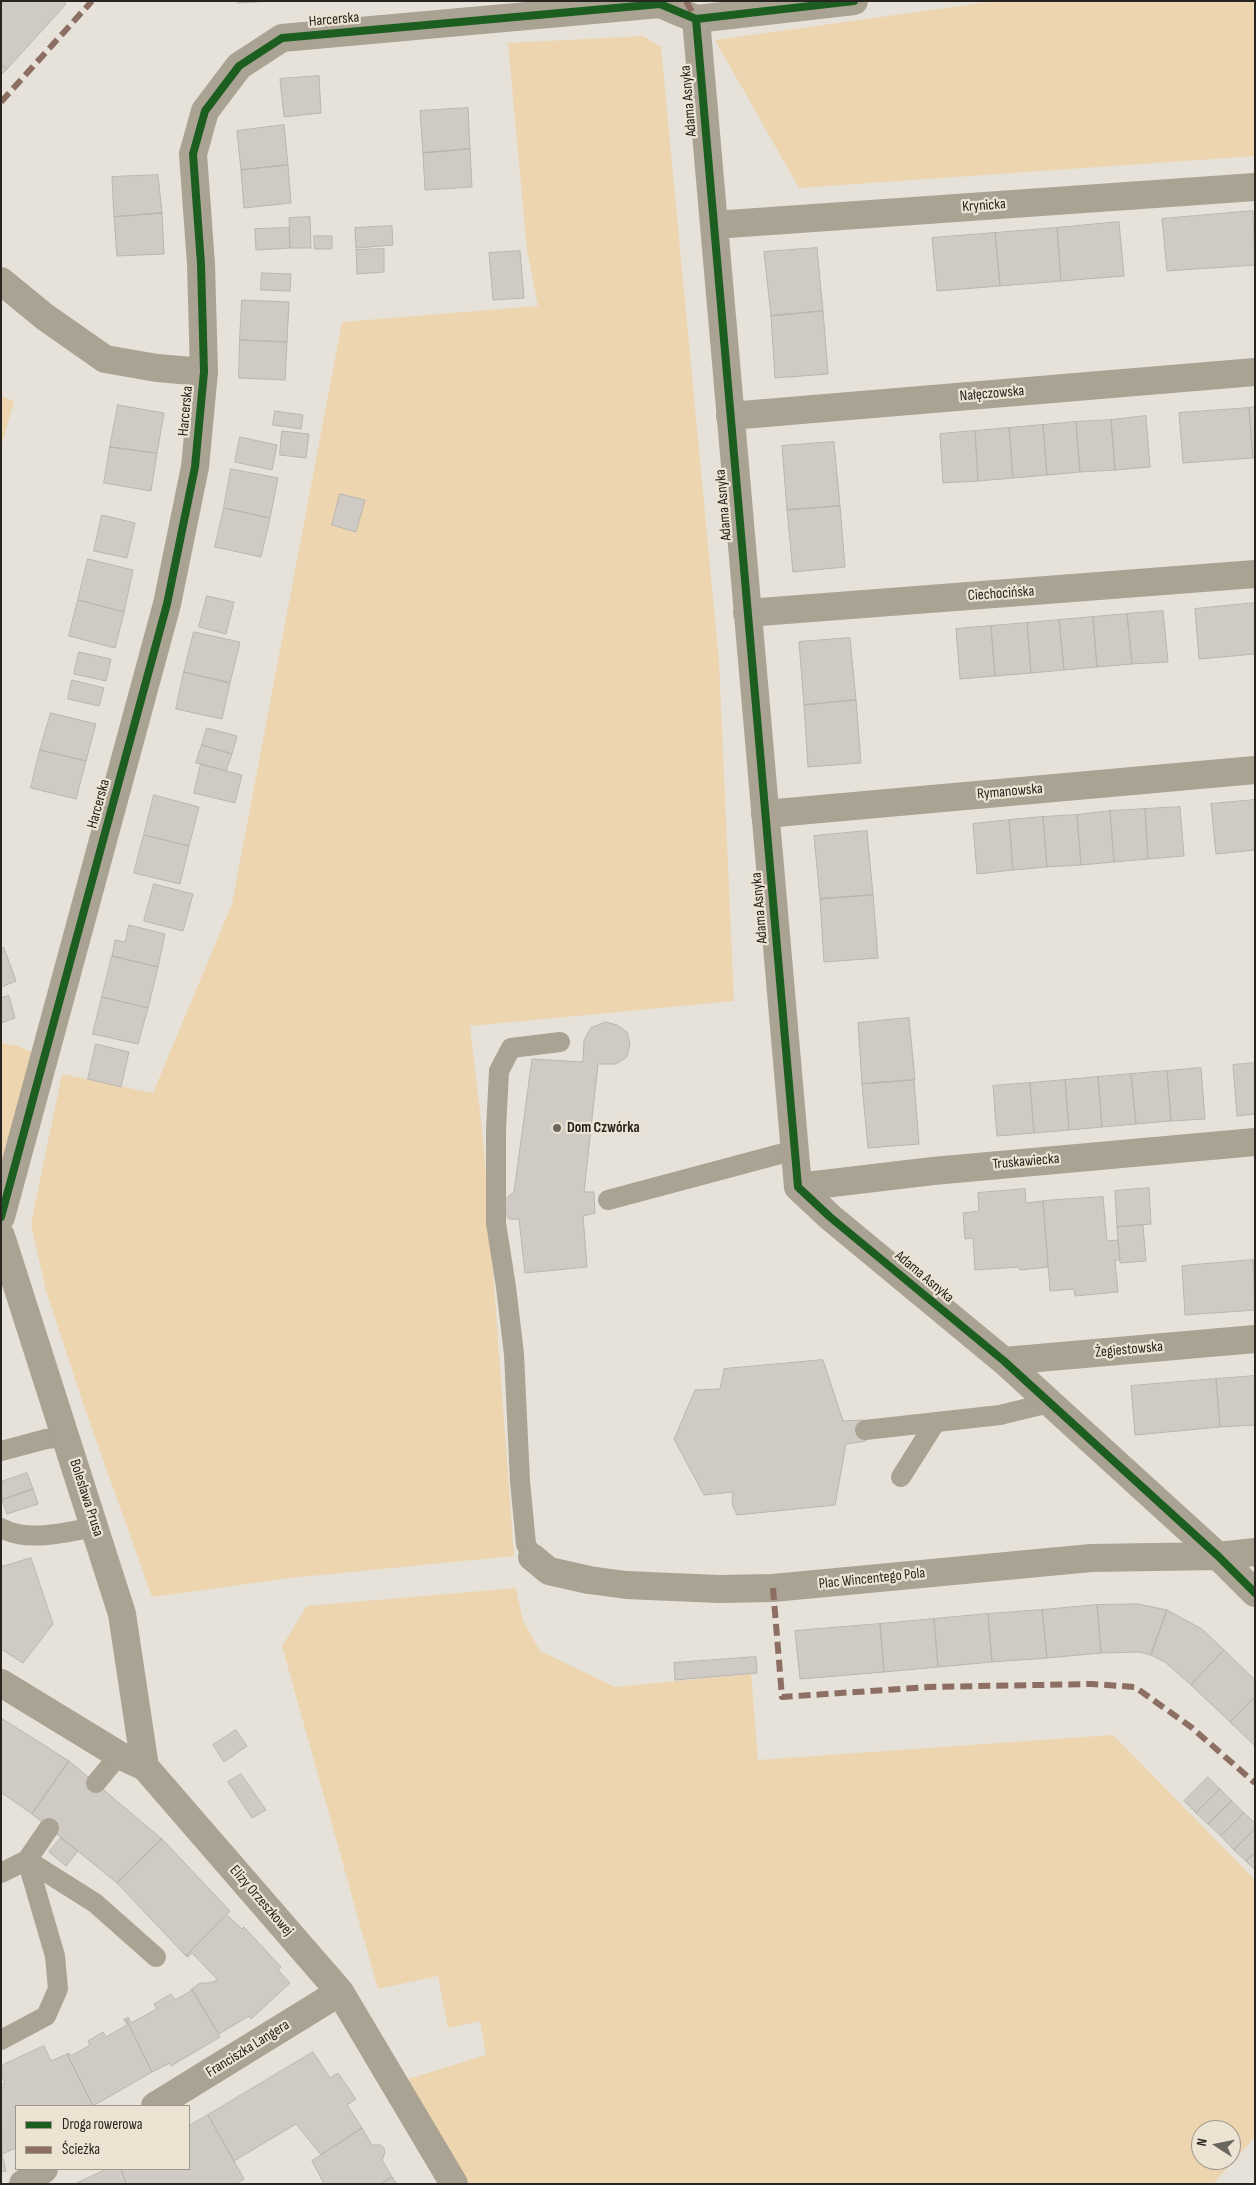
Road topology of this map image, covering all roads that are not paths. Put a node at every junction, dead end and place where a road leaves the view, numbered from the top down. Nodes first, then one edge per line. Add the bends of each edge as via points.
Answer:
1 (854, 1) edge
2 (696, 18) junction
3 (1255, 187) edge
4 (714, 224) junction
5 (1, 281) edge
6 (204, 372) junction
7 (1255, 372) edge
8 (730, 416) junction
9 (1255, 574) edge
10 (747, 613) junction
11 (1255, 770) edge
12 (765, 814) junction
13 (560, 1042) dead end
14 (1255, 1142) edge
15 (795, 1150) junction
16 (798, 1187) junction
17 (608, 1200) dead end
18 (1, 1217) edge
19 (3, 1249) edge
20 (1255, 1339) edge
21 (1004, 1361) junction
22 (1049, 1403) junction
23 (935, 1422) junction
24 (865, 1430) dead end
25 (66, 1437) junction
26 (1, 1451) edge
27 (901, 1477) dead end
28 (95, 1527) junction
29 (1, 1528) edge
30 (1255, 1552) edge
31 (1218, 1556) junction
32 (532, 1557) joint
33 (1255, 1593) edge
34 (1, 1683) edge
35 (119, 1754) junction
36 (145, 1767) junction
37 (96, 1783) dead end
38 (49, 1828) dead end
39 (28, 1860) junction
40 (1, 1873) edge
41 (156, 1957) dead end
42 (340, 1992) junction
43 (1, 2040) edge
44 (158, 2105) edge
45 (43, 2170) edge
46 (23, 2184) edge
47 (454, 2184) edge

1 - 2 street
2 - 4 street, Adama Asnyka
2 - 6 street, Harcerska via 660,4 282,38 239,66 205,110 193,154
3 - 4 street, Krynicka
4 - 8 street, Adama Asnyka
5 - 6 street via 45,318 105,360
6 - 18 street, Harcerska via 195,467 167,604
7 - 8 street, Nałęczowska
8 - 10 street, Adama Asnyka
9 - 10 street, Ciechocińska
10 - 12 street, Adama Asnyka
11 - 12 street, Rymanowska
12 - 15 street, Adama Asnyka
13 - 32 lane via 511,1048 499,1071 496,1223 514,1354 526,1544
14 - 16 street, Truskawiecka via 933,1171
15 - 16 street, Adama Asnyka
15 - 17 lane
16 - 21 street, Adama Asnyka via 830,1218
19 - 25 street, Bolesława Prusa
20 - 21 street, Żegiestowska
21 - 22 street, Adama Asnyka
22 - 23 lane via 1000,1415
22 - 31 street, Adama Asnyka
23 - 24 lane
23 - 27 lane
25 - 26 lane
25 - 28 street, Bolesława Prusa
28 - 29 lane via 50,1534 14,1535
28 - 36 street, Bolesława Prusa via 122,1614
30 - 31 street, Plac Wincentego Pola
31 - 32 street, Plac Wincentego Pola via 1091,1558 772,1588 718,1589 589,1580 549,1571
31 - 33 street, Adama Asnyka
34 - 35 street, Elizy Orzeszkowej
35 - 36 street, Elizy Orzeszkowej
35 - 37 lane
36 - 42 street, Elizy Orzeszkowej
38 - 39 lane
39 - 40 lane
39 - 41 lane via 95,1903
39 - 43 lane via 55,1956 58,1989 46,2016
42 - 44 street, Franciszka Langera
42 - 47 street, Elizy Orzeszkowej
45 - 46 street

